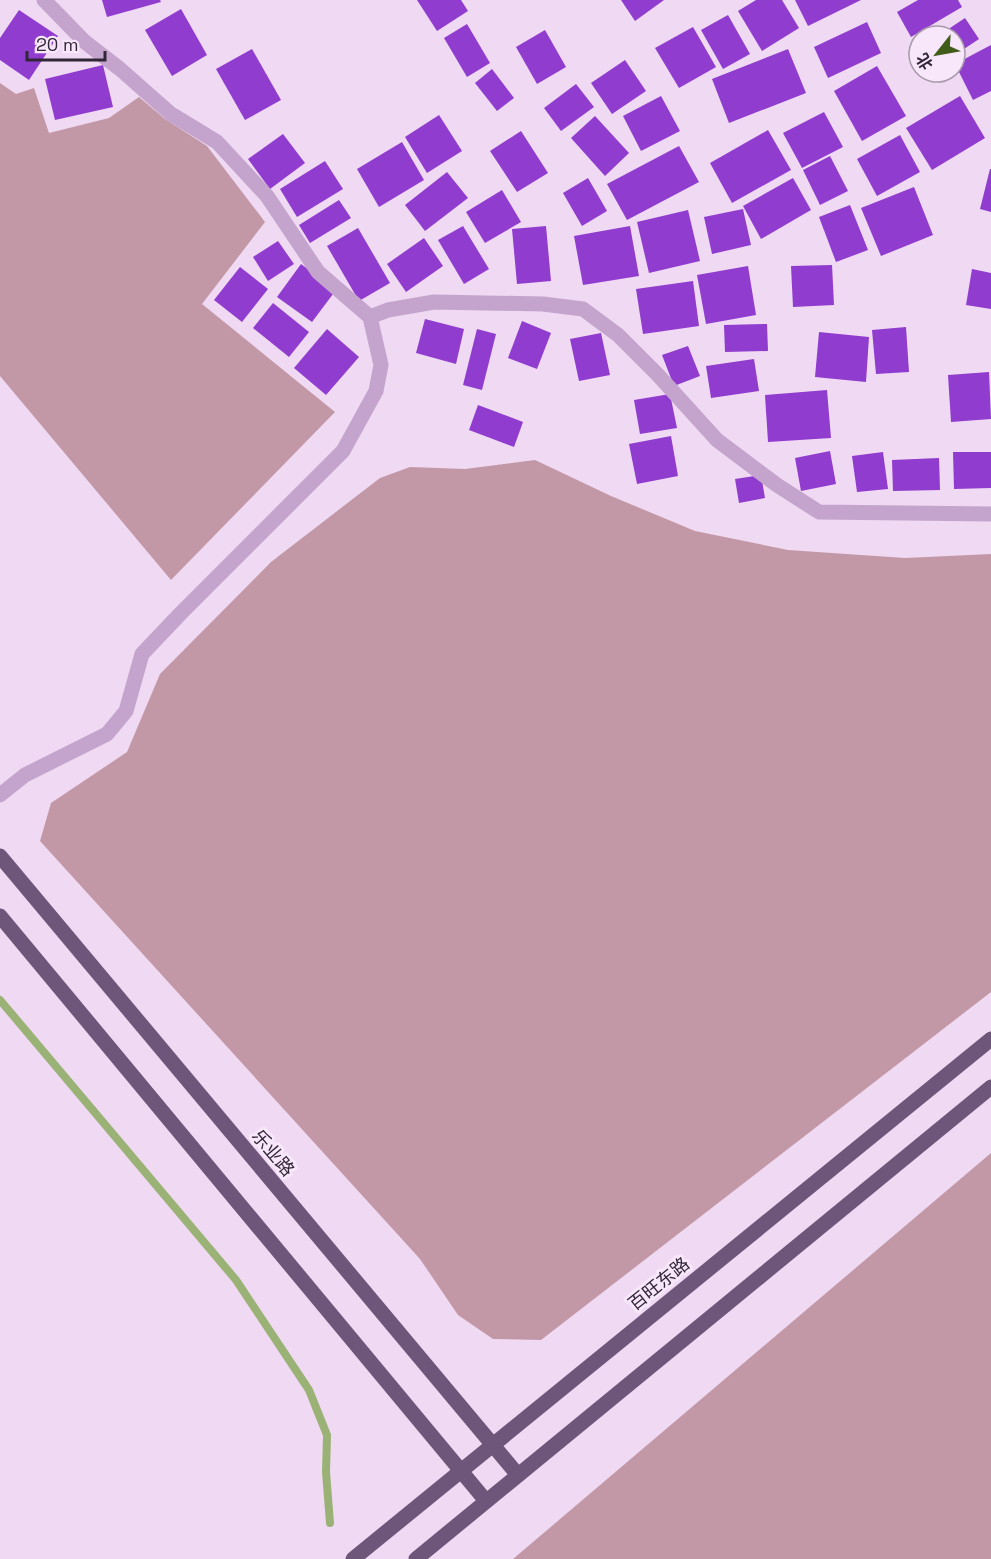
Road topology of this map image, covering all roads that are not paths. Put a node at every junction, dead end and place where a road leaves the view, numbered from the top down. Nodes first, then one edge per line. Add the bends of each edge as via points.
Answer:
1 (44, 0) edge
2 (370, 317) junction
3 (991, 514) edge
4 (0, 795) edge
5 (0, 856) edge
6 (0, 916) edge
7 (991, 1039) edge
8 (991, 1087) edge
9 (492, 1445) junction
10 (461, 1471) junction
11 (518, 1475) junction
12 (486, 1501) junction
13 (352, 1559) edge
14 (416, 1559) edge

1 - 2 street via 85,42 171,114 217,142 267,196 318,272
2 - 3 street via 434,302 543,304 583,309 618,335 717,440 819,512
2 - 4 street via 381,365 376,391 343,451 142,654 126,711 107,734 25,776
5 - 9 main road, 乐业路
6 - 10 main road
7 - 9 main road, 百旺东路
8 - 11 main road
9 - 10 main road, 百旺东路
9 - 11 main road, 乐业路
10 - 12 main road
10 - 13 main road, 百旺东路
11 - 12 main road
12 - 14 main road

